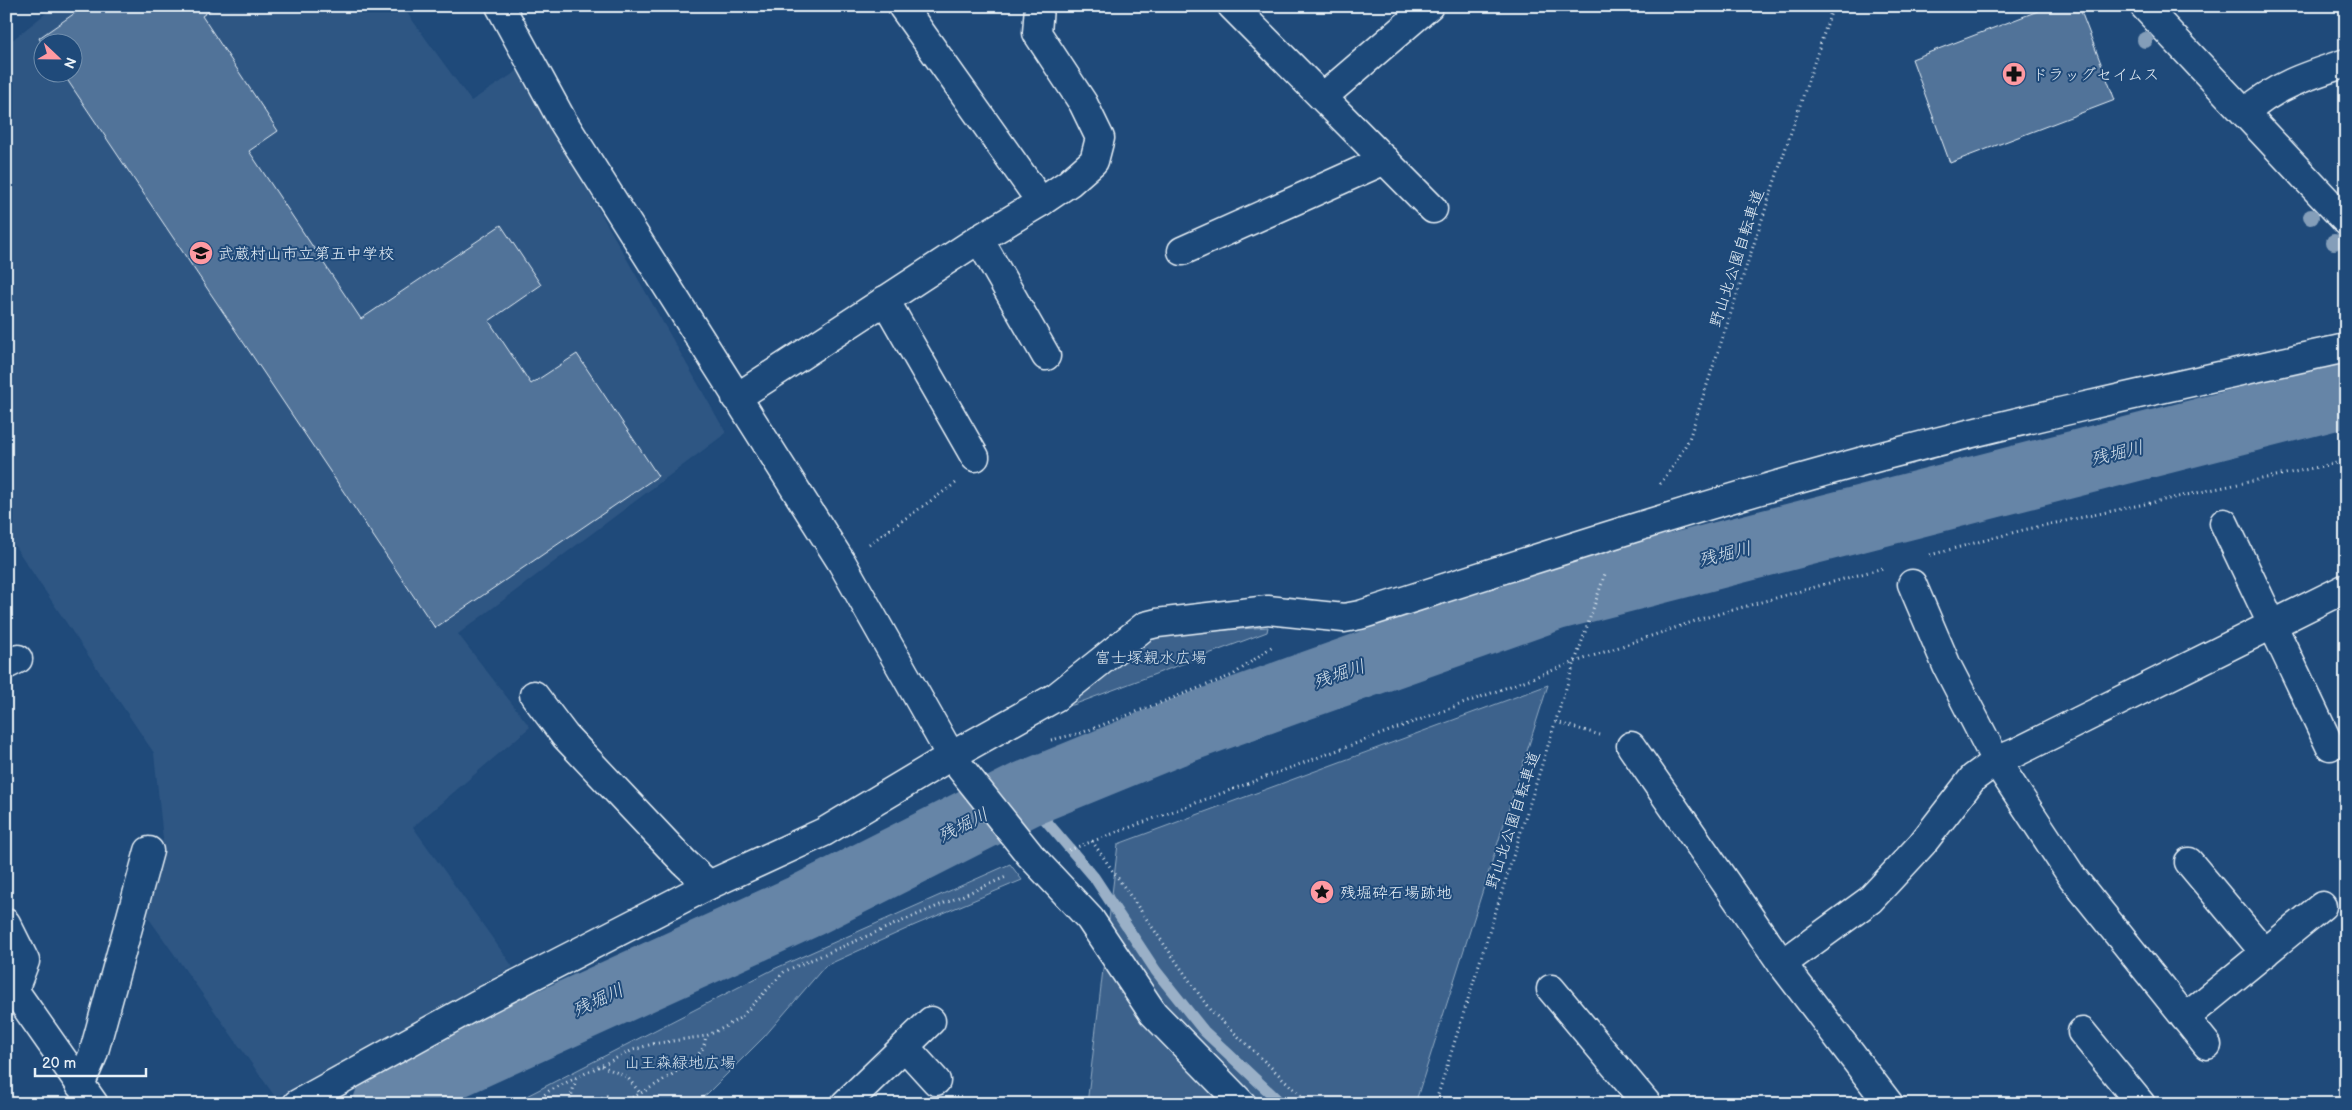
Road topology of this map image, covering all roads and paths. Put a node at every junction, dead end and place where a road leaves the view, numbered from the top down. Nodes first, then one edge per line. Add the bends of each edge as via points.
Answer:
1 (500, 6) edge
2 (902, 6) edge
3 (1039, 6) edge
4 (1232, 6) edge
5 (1429, 6) edge
6 (1833, 6) edge
7 (2144, 6) edge
8 (2346, 63) edge
9 (1322, 98) junction
10 (2245, 113) junction
11 (1385, 160) junction
12 (1041, 202) junction
13 (1433, 209) dead end
14 (2346, 221) edge
15 (978, 239) junction
16 (1182, 251) dead end
17 (885, 300) junction
18 (2346, 348) edge
19 (1046, 356) dead end
20 (736, 398) junction
21 (975, 457) joint
22 (2346, 461) edge
23 (1660, 485) dead end
24 (2224, 523) dead end
25 (1923, 557) dead end
26 (1609, 562) dead end
27 (842, 563) junction
28 (1886, 568) dead end
29 (1912, 584) dead end
30 (2346, 588) edge
31 (2272, 625) junction
32 (1276, 643) dead end
33 (1575, 662) junction
34 (534, 694) dead end
35 (1556, 722) junction
36 (1081, 733) dead end
37 (1596, 734) dead end
38 (1631, 746) dead end
39 (2330, 746) dead end
40 (951, 756) junction
41 (1996, 760) junction
42 (1092, 841) junction
43 (1083, 845) dead end
44 (149, 850) dead end
45 (2189, 862) dead end
46 (1008, 876) dead end
47 (709, 885) junction
48 (2322, 906) dead end
49 (6, 923) edge
50 (2265, 953) junction
51 (1782, 964) junction
52 (10, 986) edge
53 (1551, 989) dead end
54 (2185, 1018) junction
55 (931, 1022) dead end
56 (2082, 1032) dead end
57 (706, 1036) junction
58 (2207, 1045) dead end
59 (905, 1047) junction
60 (602, 1066) junction
61 (577, 1078) junction
62 (936, 1082) dead end
63 (87, 1094) edge
64 (641, 1094) junction
65 (297, 1104) edge
66 (533, 1104) edge
67 (569, 1104) edge
68 (594, 1104) edge
69 (618, 1104) edge
70 (845, 1104) edge
71 (1242, 1104) edge
72 (1310, 1104) edge
73 (1435, 1104) edge
74 (1647, 1104) edge
75 (1889, 1104) edge
76 (2141, 1104) edge

1 - 20 street via 562,120
2 - 12 street
3 - 12 street via 1037,34 1083,103 1100,138 1094,160
4 - 9 street
5 - 9 street
6 - 23 path, 野山北公園自転車道 via 1689,439
7 - 10 street
8 - 10 street via 2276,89
9 - 11 street
10 - 14 street
11 - 13 street
11 - 16 street
12 - 15 street
15 - 17 street
15 - 19 street
17 - 20 street
17 - 21 street
18 - 40 street via 1885,455 1627,528 1360,615 1344,618 1268,610 1145,626 1056,697
20 - 27 street
21 - 27 path via 969,473
22 - 25 path via 2024,530
24 - 31 street
26 - 33 path, 野山北公園自転車道
27 - 40 street
28 - 33 path via 1704,618
29 - 41 street via 1946,666
30 - 31 street
31 - 39 street
31 - 41 street
32 - 36 path via 1233,675
33 - 35 path, 野山北公園自転車道
33 - 42 path
34 - 47 street via 565,736
35 - 37 path
35 - 73 path, 野山北公園自転車道
38 - 51 street
40 - 47 street via 824,832
40 - 71 street via 1030,855 1090,919 1153,1013
41 - 51 street via 1973,778 1922,844 1870,900
41 - 54 street via 2073,878
42 - 43 path
42 - 72 path via 1210,1010
44 - 63 street via 92,1055
45 - 50 street
46 - 57 path via 785,971 740,1018
47 - 65 street via 476,1005
48 - 50 street
49 - 52 street via 25,961
50 - 54 street
51 - 75 street
52 - 63 street
53 - 74 street
54 - 58 street
55 - 59 street
56 - 76 street
57 - 60 path via 652,1044
57 - 64 path via 695,1057
59 - 62 street
59 - 70 street
60 - 61 path
60 - 64 path via 627,1077
61 - 66 path
61 - 67 path
64 - 69 path
68 - 69 path via 607,1096

